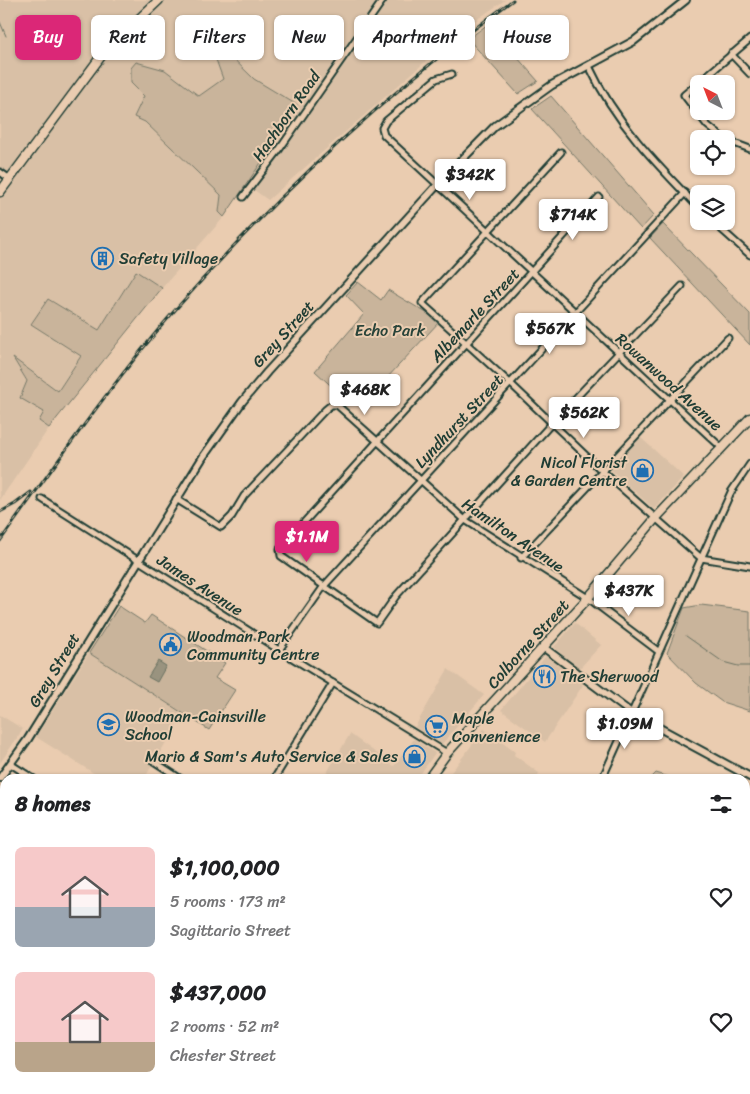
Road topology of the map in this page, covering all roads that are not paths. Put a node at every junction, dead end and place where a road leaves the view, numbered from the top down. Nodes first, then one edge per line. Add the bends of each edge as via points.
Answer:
1 (159, 0) edge
2 (384, 0) edge
3 (686, 0) edge
4 (750, 39) edge
5 (732, 54) junction
6 (588, 66) junction
7 (452, 74) dead end
8 (750, 74) edge
9 (714, 130) edge
10 (735, 143) edge
11 (750, 149) edge
12 (561, 152) dead end
13 (0, 172) edge
14 (10, 178) junction
15 (439, 184) junction
16 (0, 192) edge
17 (684, 193) junction
18 (243, 197) dead end
19 (599, 197) dead end
20 (690, 199) edge
21 (722, 230) edge
22 (486, 232) junction
23 (750, 255) edge
24 (532, 273) junction
25 (682, 286) dead end
26 (575, 313) junction
27 (728, 338) dead end
28 (466, 343) junction
29 (617, 352) junction
30 (510, 383) junction
31 (670, 400) junction
32 (552, 422) junction
33 (749, 422) edge
34 (377, 441) junction
35 (722, 448) junction
36 (750, 464) edge
37 (601, 470) junction
38 (421, 481) junction
39 (42, 499) dead end
40 (176, 499) junction
41 (655, 519) junction
42 (465, 520) junction
43 (521, 558) junction
44 (701, 558) junction
45 (138, 560) junction
46 (750, 566) edge
47 (324, 586) junction
48 (588, 598) junction
49 (543, 647) junction
50 (279, 650) junction
51 (658, 651) junction
52 (333, 683) junction
53 (630, 712) junction
54 (447, 753) junction
55 (152, 760) dead end
56 (12, 765) junction
57 (4, 774) edge
58 (26, 774) edge
59 (173, 774) edge
60 (277, 774) edge
61 (432, 774) edge
62 (604, 774) edge
63 (744, 774) edge

1 - 14 main road via 105,51
2 - 18 street, Hachborn Road
3 - 6 street, Grey Street via 634,41
4 - 5 street
5 - 8 street
5 - 9 street via 684,95
6 - 15 street, Grey Street via 552,85 509,115 482,138
6 - 17 street via 631,135
7 - 15 street, Rowanwood Avenue via 436,79 382,128 387,139
10 - 11 street
12 - 22 street
13 - 14 street
14 - 16 main road
15 - 22 street, Rowanwood Avenue
15 - 40 street, Grey Street via 256,384 218,434
17 - 20 street
17 - 26 street, Lyndhurst Street
19 - 24 street, Albemarle Street
21 - 23 street
22 - 24 street, Rowanwood Avenue
22 - 28 street via 422,303
24 - 26 street, Rowanwood Avenue
24 - 28 street, Albemarle Street
25 - 29 street
26 - 29 street, Rowanwood Avenue
26 - 30 street, Lyndhurst Street
27 - 31 street
28 - 30 street
28 - 34 street, Albemarle Street
29 - 31 street, Rowanwood Avenue
29 - 32 street
30 - 32 street
30 - 38 street, Lyndhurst Street
31 - 35 street, Rowanwood Avenue
31 - 37 street
32 - 37 street
32 - 42 street
33 - 35 main road, Colborne Street
34 - 38 street, Hamilton Avenue
34 - 40 street, Hamilton Avenue via 334,404 244,496 221,527
34 - 47 street, Albemarle Street via 280,549 281,556
35 - 41 main road, Colborne Street
36 - 44 street via 731,492
37 - 41 street
37 - 43 street
38 - 42 street, Hamilton Avenue
38 - 47 street, Lyndhurst Street
39 - 45 street, James Avenue
40 - 45 street, Grey Street
41 - 44 street
41 - 48 main road, Colborne Street
42 - 43 street, Hamilton Avenue
42 - 47 street via 396,596 377,623
43 - 48 street, Hamilton Avenue
44 - 46 street
44 - 51 street
45 - 50 street, James Avenue
45 - 56 street, Grey Street
47 - 50 street, Lyndhurst Street
48 - 49 main road, Colborne Street
48 - 51 street, Hamilton Avenue
49 - 53 street
49 - 54 main road, Colborne Street
50 - 52 street, James Avenue
51 - 53 street
52 - 54 street, James Avenue
52 - 60 street
53 - 62 street
53 - 63 street
54 - 61 main road, Colborne Street
55 - 59 street
56 - 57 street, Grey Street
56 - 58 street

